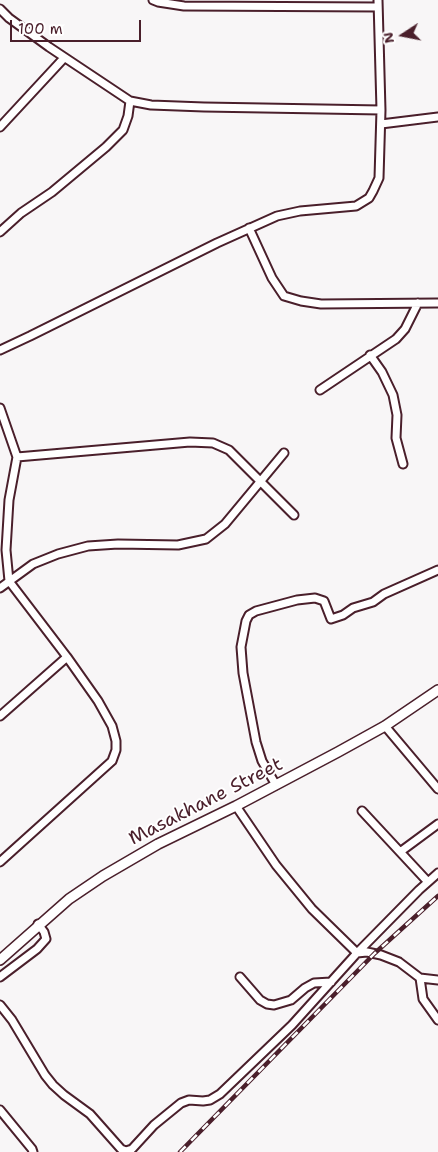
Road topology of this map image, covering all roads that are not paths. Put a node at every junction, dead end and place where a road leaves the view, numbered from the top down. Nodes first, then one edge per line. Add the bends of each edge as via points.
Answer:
1 (153, 0) edge
2 (378, 3) edge
3 (0, 9) edge
4 (64, 58) junction
5 (130, 101) junction
6 (381, 110) junction
7 (438, 117) edge
8 (380, 124) junction
9 (0, 127) edge
10 (249, 228) junction
11 (0, 232) edge
12 (418, 303) junction
13 (438, 303) edge
14 (0, 350) edge
15 (370, 355) junction
16 (320, 390) dead end
17 (0, 408) edge
18 (284, 453) dead end
19 (17, 457) junction
20 (403, 464) dead end
21 (260, 481) junction
22 (294, 515) dead end
23 (438, 570) edge
24 (9, 581) junction
25 (0, 588) edge
26 (67, 657) junction
27 (438, 690) edge
28 (0, 716) edge
29 (385, 726) junction
30 (276, 785) junction
31 (438, 788) edge
32 (236, 806) junction
33 (362, 811) dead end
34 (438, 824) edge
35 (400, 852) junction
36 (0, 862) edge
37 (438, 873) edge
38 (428, 882) junction
39 (38, 924) junction
40 (357, 953) junction
41 (0, 960) edge
42 (240, 976) dead end
43 (0, 977) edge
44 (420, 978) junction
45 (438, 980) edge
46 (330, 982) junction
47 (0, 1005) edge
48 (438, 1020) edge
49 (0, 1110) edge
50 (33, 1152) edge

1 - 2 street via 184,6
2 - 6 street
3 - 4 street
4 - 5 street
4 - 9 street
5 - 6 street via 204,107
5 - 11 street via 123,130
6 - 8 street
7 - 8 street
8 - 10 street via 378,178 369,198 356,206 276,216
10 - 12 street via 284,296 321,304
10 - 14 street
12 - 13 street
12 - 15 street via 396,339
15 - 16 street
15 - 20 street via 393,395 397,415 396,438
17 - 19 street
18 - 21 street
19 - 21 street via 190,442 213,443 229,450
19 - 24 street via 9,500 6,550
21 - 22 street
21 - 24 street via 225,524 201,541 178,545 88,546 33,564
23 - 30 street via 331,619 320,598 297,600 249,615 241,647 243,673 256,742 262,761
24 - 25 street
24 - 26 street
26 - 28 street
26 - 36 street via 112,726 116,750 112,761
27 - 29 street, Masakhane Street
29 - 30 street, Masakhane Street
29 - 31 street
30 - 32 street, Masakhane Street
32 - 39 street, Masakhane Street via 134,857 69,899
32 - 40 street via 276,865 318,915
33 - 35 street
34 - 35 street
35 - 38 street
37 - 38 street
38 - 40 street
39 - 41 street, Masakhane Street
39 - 43 street via 46,939 37,950
40 - 44 street via 381,955 400,962
40 - 46 street
42 - 46 street via 260,1000 274,1005 291,1000 314,983
44 - 45 street
44 - 48 street via 423,999
46 - 47 street via 292,1025 220,1094 210,1100 181,1103 126,1151 121,1150 90,1114 64,1095 45,1075
49 - 50 street

